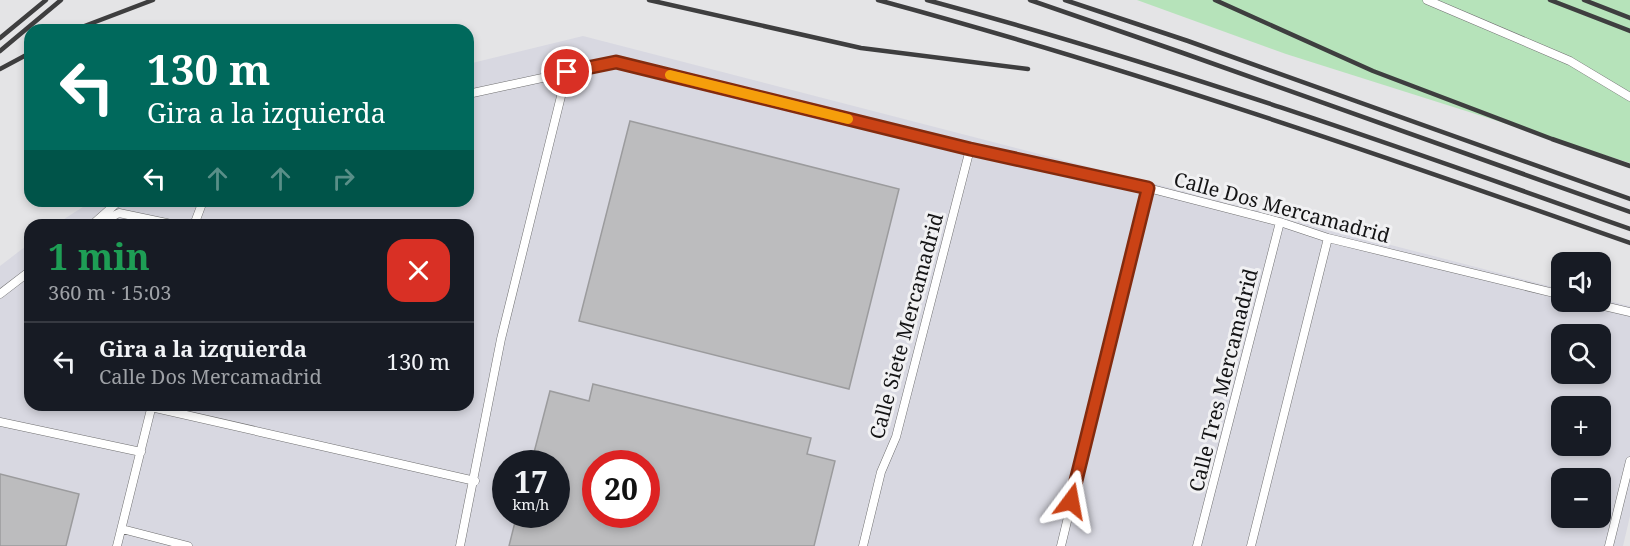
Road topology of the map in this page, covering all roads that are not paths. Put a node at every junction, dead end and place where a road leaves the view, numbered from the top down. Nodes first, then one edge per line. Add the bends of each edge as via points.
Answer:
1 (1427, 0) edge
2 (567, 72) junction
3 (474, 93) edge
4 (1630, 97) edge
5 (970, 149) junction
6 (1148, 188) junction
7 (112, 207) edge
8 (98, 219) edge
9 (108, 219) edge
10 (148, 219) edge
11 (1280, 222) junction
12 (1328, 238) junction
13 (24, 276) edge
14 (1551, 292) edge
15 (0, 294) edge
16 (1611, 308) edge
17 (1630, 312) edge
18 (151, 411) edge
19 (174, 411) edge
20 (0, 422) edge
21 (141, 452) junction
22 (1630, 460) edge
23 (475, 481) junction
24 (122, 529) junction
25 (117, 546) edge
26 (188, 546) edge
27 (460, 546) edge
28 (863, 546) edge
29 (1060, 546) edge
30 (1197, 546) edge
31 (1251, 546) edge
32 (1609, 546) edge

1 - 4 lane via 1570,61
2 - 3 lane, Calle Dos Mercamadrid
2 - 5 lane, Calle Dos Mercamadrid via 616,62
2 - 23 lane via 501,339
5 - 6 lane, Calle Dos Mercamadrid
5 - 28 lane, Calle Siete Mercamadrid via 896,437 881,472
6 - 11 lane, Calle Dos Mercamadrid
6 - 29 lane
7 - 8 lane
9 - 10 lane via 119,213
11 - 12 lane, Calle Dos Mercamadrid
11 - 30 lane, Calle Tres Mercamadrid
12 - 14 lane, Calle Dos Mercamadrid
12 - 31 lane
13 - 15 lane
16 - 17 lane
18 - 21 lane
19 - 23 lane
20 - 21 lane
21 - 24 lane
22 - 32 lane
23 - 27 lane
24 - 25 lane
24 - 26 lane

